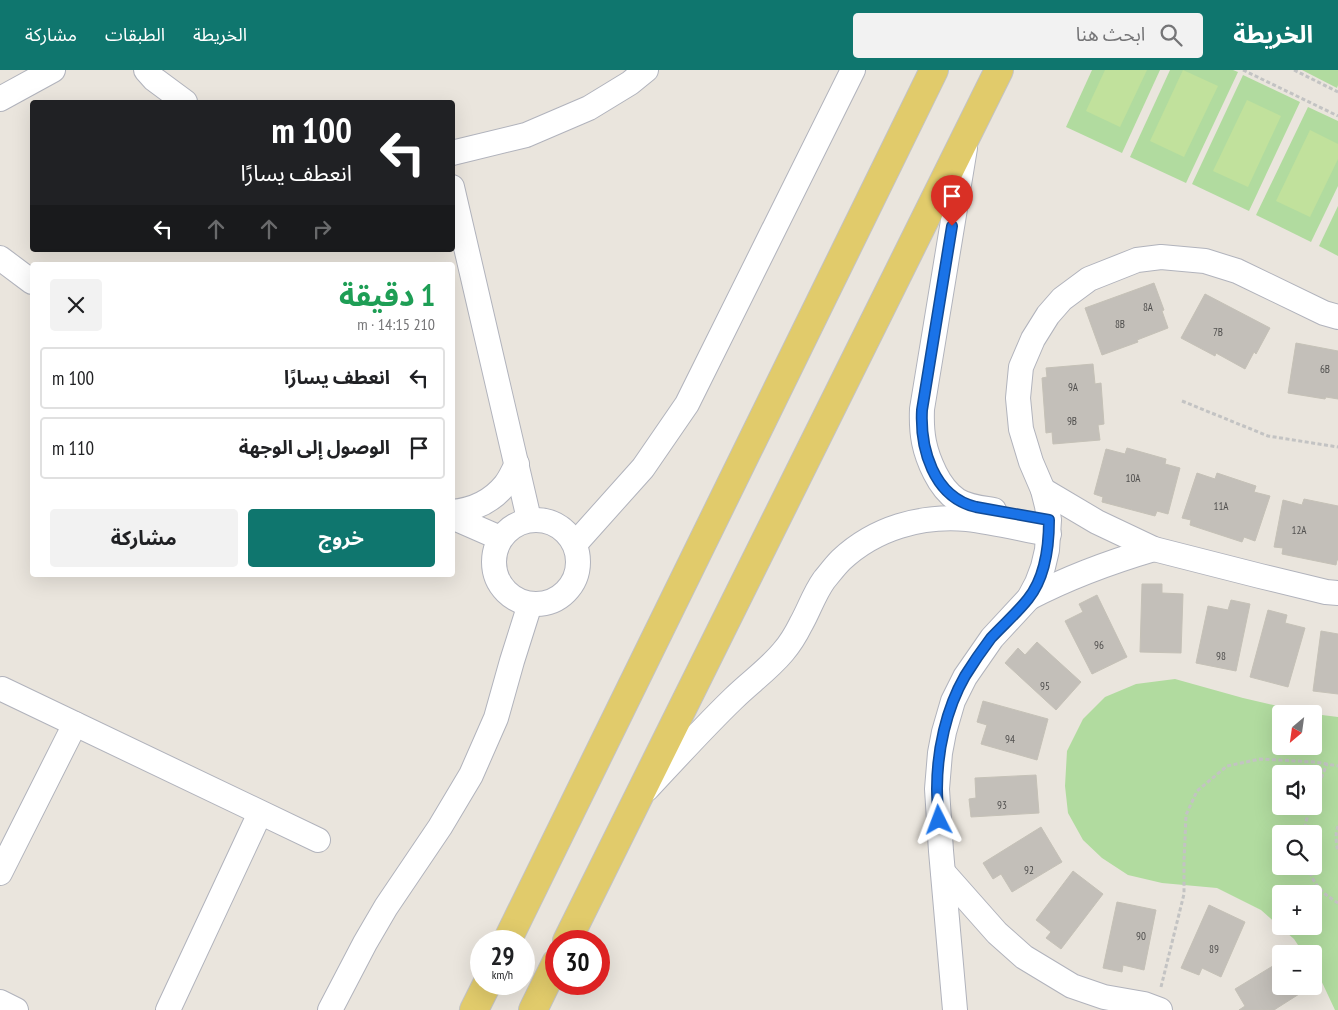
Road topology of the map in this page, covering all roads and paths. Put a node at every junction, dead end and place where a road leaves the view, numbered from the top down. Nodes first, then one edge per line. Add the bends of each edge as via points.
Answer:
1 (53, 70) edge
2 (146, 70) edge
3 (646, 70) edge
4 (852, 70) edge
5 (934, 70) edge
6 (999, 70) edge
7 (1244, 70) edge
8 (1294, 70) edge
9 (1338, 92) edge
10 (0, 99) edge
11 (181, 100) edge
12 (1338, 116) edge
13 (967, 134) junction
14 (455, 152) edge
15 (455, 200) edge
16 (0, 258) edge
17 (30, 280) edge
18 (1338, 317) edge
19 (1182, 401) dead end
20 (1338, 447) edge
21 (517, 464) junction
22 (1043, 490) junction
23 (954, 509) junction
24 (455, 512) edge
25 (455, 518) edge
26 (529, 520) junction
27 (1049, 527) junction
28 (500, 538) junction
29 (575, 544) junction
30 (1154, 549) junction
31 (1338, 593) edge
32 (1029, 598) junction
33 (530, 604) junction
34 (2, 689) dead end
35 (75, 724) junction
36 (1327, 764) junction
37 (1338, 766) edge
38 (1322, 776) edge
39 (638, 798) junction
40 (260, 813) junction
41 (1338, 826) edge
42 (318, 840) dead end
43 (1338, 852) edge
44 (942, 872) junction
45 (0, 873) edge
46 (1311, 875) edge
47 (1338, 903) edge
48 (512, 930) edge
49 (572, 930) edge
50 (545, 985) edge
51 (482, 995) edge
52 (0, 1002) edge
53 (1158, 1009) edge
54 (16, 1010) edge
55 (168, 1010) edge
56 (330, 1010) edge
57 (474, 1010) edge
58 (533, 1010) edge
59 (955, 1010) edge

1 - 10 street
2 - 11 street
3 - 14 street via 589,108 526,135
4 - 29 street via 688,404 643,468
5 - 48 main road
6 - 13 main road
7 - 12 path
8 - 9 path
13 - 23 street via 921,426 928,458
13 - 39 main road
15 - 21 street
16 - 17 street
18 - 22 street via 1237,271 1205,261 1161,257 1137,260 1090,279 1062,299 1048,315 1021,367 1018,398 1021,429
19 - 20 path via 1268,436
21 - 24 street via 506,485 487,502
21 - 26 street
22 - 27 street
22 - 30 street via 1097,522
23 - 27 street via 976,507
23 - 39 street via 938,519 911,522 885,531 840,561 822,582 783,652 717,714
25 - 28 street
26 - 28 street via 513,526
26 - 29 street via 547,520 563,529
27 - 32 street via 1043,567
28 - 33 street via 494,553 494,571 501,587 514,598
29 - 33 street via 579,561 575,579 564,594 548,603
30 - 31 street
30 - 32 street via 1090,570
32 - 44 street via 986,645 964,677 953,701 940,753 937,789
33 - 56 street via 496,718 471,775 386,907
34 - 35 street
35 - 40 street
35 - 45 street
36 - 37 path
36 - 38 path
36 - 53 path via 1260,759 1227,766 1197,791 1186,815 1184,894
39 - 49 main road
40 - 42 street
40 - 55 street
41 - 43 path
44 - 53 street via 997,933 1024,957 1072,986 1104,998
44 - 59 street
46 - 47 path via 1324,894
50 - 58 main road
51 - 57 main road
52 - 54 street

